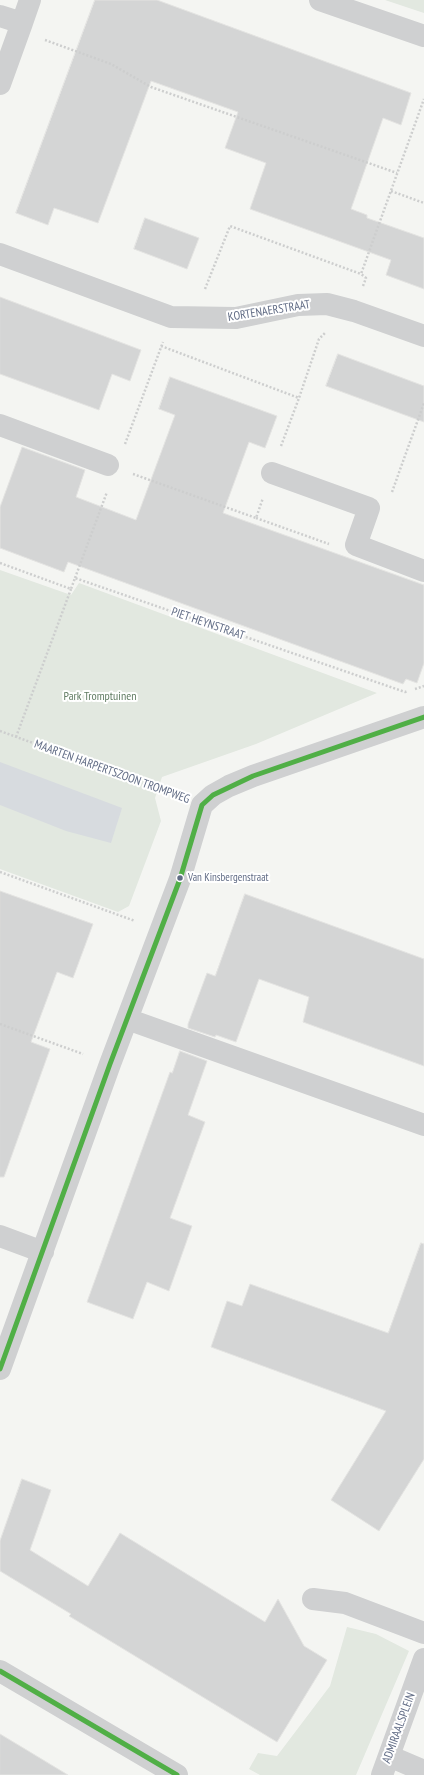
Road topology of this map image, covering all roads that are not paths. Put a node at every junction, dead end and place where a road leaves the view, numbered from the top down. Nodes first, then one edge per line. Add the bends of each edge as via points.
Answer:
1 (30, 0) edge
2 (320, 0) edge
3 (0, 16) edge
4 (20, 27) junction
5 (424, 36) edge
6 (0, 84) edge
7 (0, 254) edge
8 (424, 336) edge
9 (0, 425) edge
10 (108, 465) road end
11 (272, 473) road end
12 (424, 571) edge
13 (424, 717) edge
14 (128, 1019) junction
15 (424, 1125) edge
16 (0, 1236) edge
17 (43, 1252) junction
18 (0, 1369) edge
19 (313, 1599) dead end
20 (424, 1633) edge
21 (424, 1659) edge
22 (0, 1671) edge
23 (385, 1765) edge
24 (424, 1771) edge
25 (177, 1775) edge

1 - 4 street
2 - 5 street
3 - 4 street
4 - 6 street
7 - 8 street, KORTENAERSTRAAT via 171,317 236,318 298,305 327,304
9 - 10 street
11 - 12 street via 369,508 356,545
13 - 14 street, MAARTEN HARPERTSZOON TROMPWEG via 247,779 213,795 202,805 180,879
14 - 15 street
14 - 17 street
16 - 17 street
17 - 18 street
19 - 20 street via 345,1603
21 - 23 street, ADMIRAALSPLEIN
22 - 25 street
23 - 24 street

